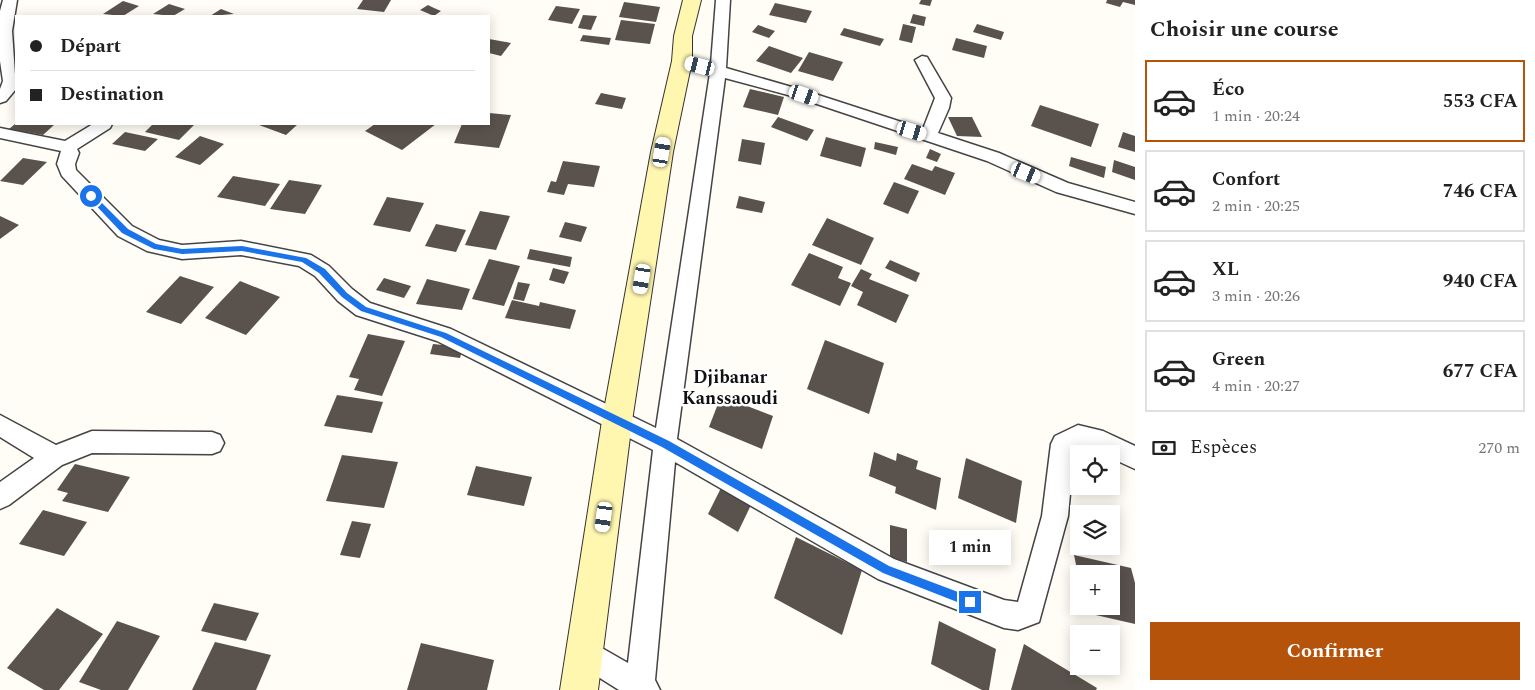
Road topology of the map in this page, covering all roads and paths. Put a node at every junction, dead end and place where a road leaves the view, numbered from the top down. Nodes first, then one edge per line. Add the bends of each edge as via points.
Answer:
1 (10, 0) edge
2 (692, 0) edge
3 (723, 0) edge
4 (922, 60) dead end
5 (682, 61) junction
6 (718, 70) junction
7 (0, 98) edge
8 (102, 125) edge
9 (0, 133) edge
10 (928, 136) junction
11 (67, 146) junction
12 (1135, 208) edge
13 (617, 421) junction
14 (0, 425) edge
15 (212, 443) dead end
16 (666, 444) junction
17 (54, 458) junction
18 (1135, 458) edge
19 (0, 497) edge
20 (586, 653) junction
21 (642, 689) edge
22 (578, 690) edge

1 - 7 street via 2,36 11,81
2 - 5 street via 683,36
3 - 6 street
4 - 10 street via 943,98
5 - 6 street
5 - 13 street via 662,152
6 - 10 street
6 - 16 street
8 - 11 street
9 - 11 street
10 - 12 street via 993,157 1062,188
11 - 13 street via 71,153 66,164 68,172 125,231 154,246 182,252 242,248 304,260 322,271 364,309 444,335
13 - 16 street
13 - 20 street
14 - 17 street
15 - 17 street via 92,442
16 - 18 street via 887,570 1004,614 1018,616 1029,612 1055,516 1063,444 1078,436 1103,442
16 - 21 street
17 - 19 street
20 - 21 street
20 - 22 street

